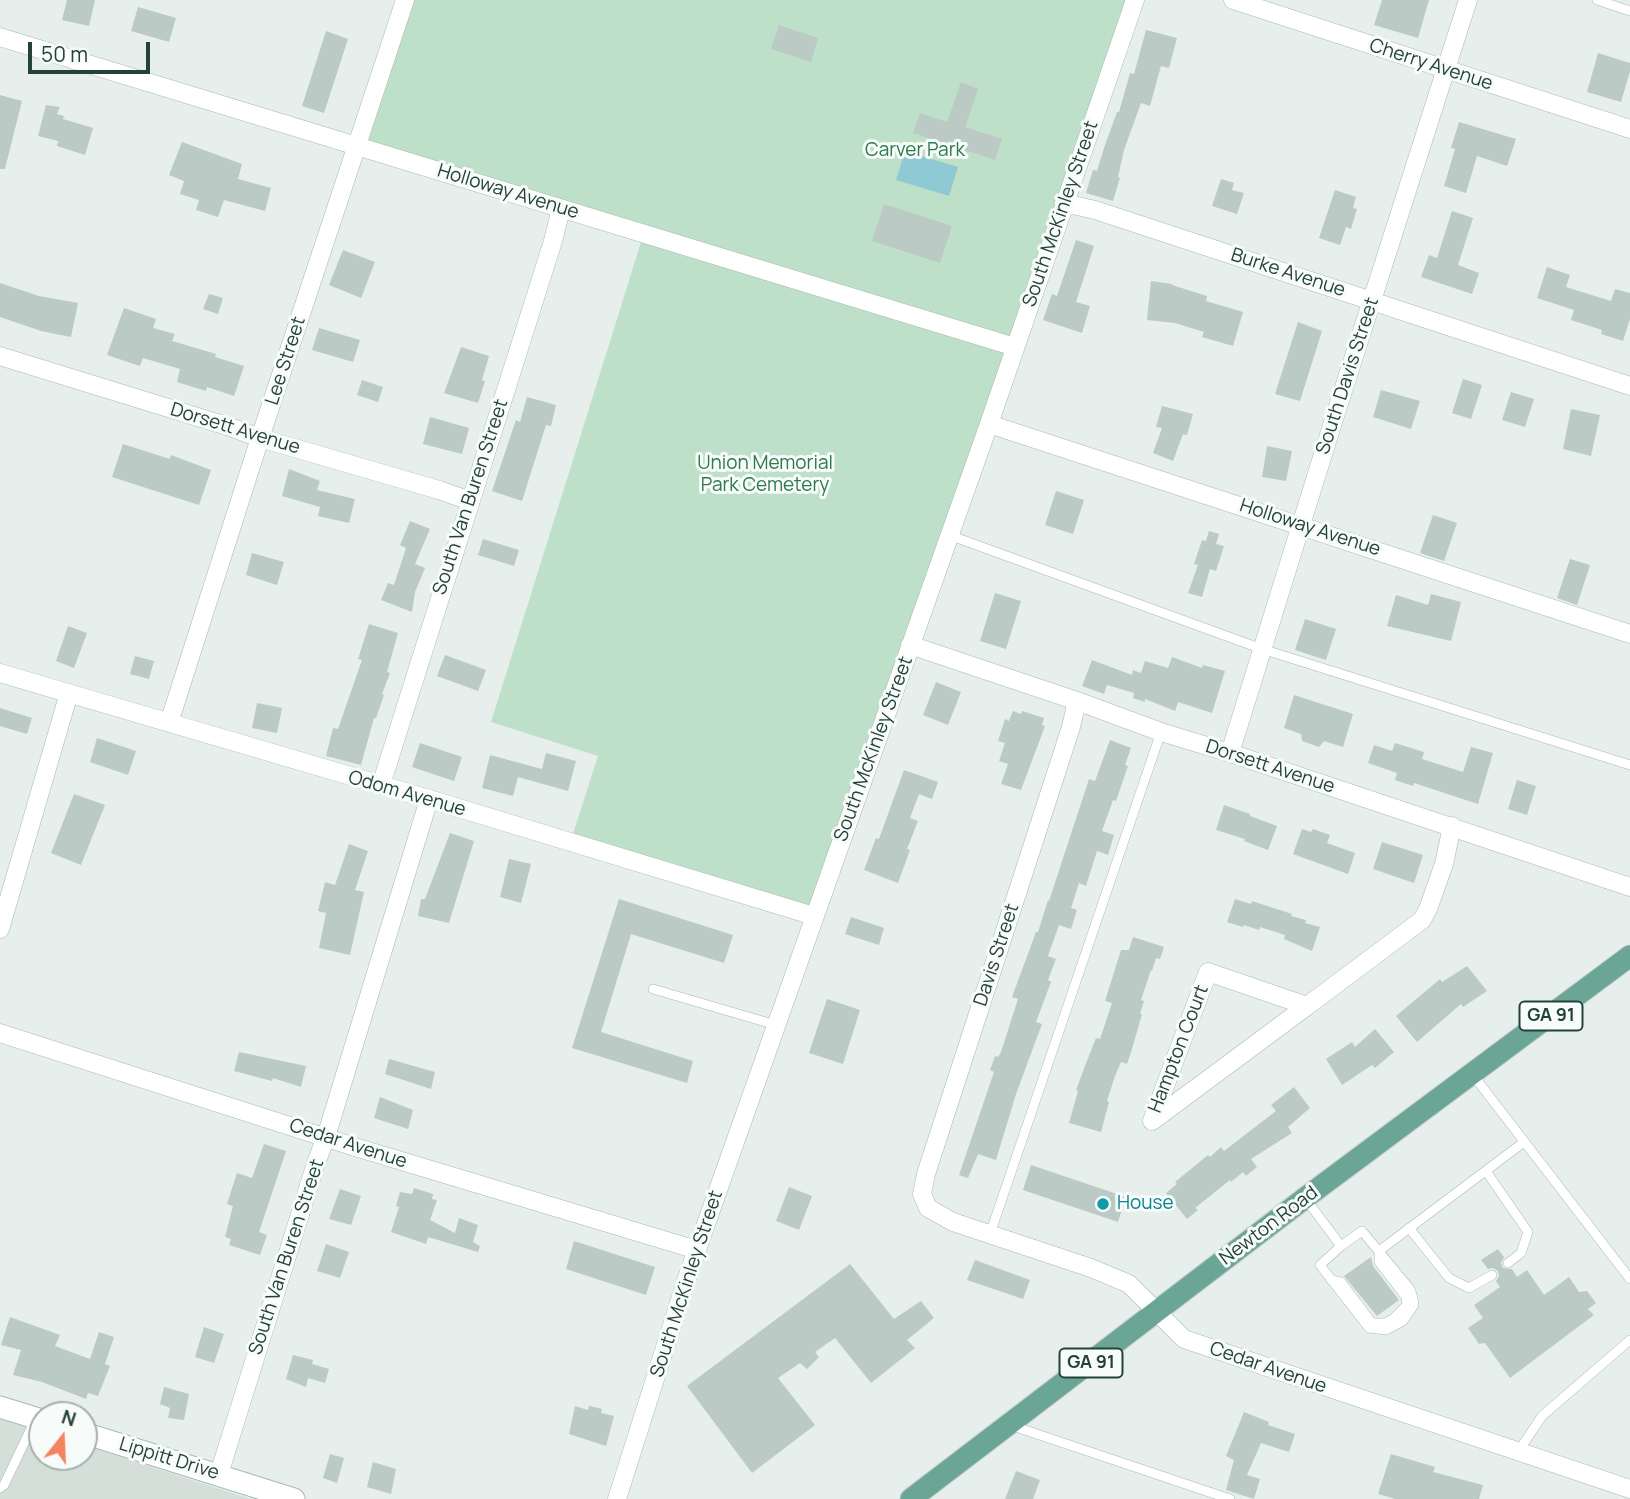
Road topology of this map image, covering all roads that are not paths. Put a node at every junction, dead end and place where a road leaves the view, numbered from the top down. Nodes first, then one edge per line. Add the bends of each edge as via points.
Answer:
1 (405, 0) edge
2 (1135, 0) edge
3 (1233, 0) edge
4 (1468, 0) edge
5 (1597, 0) edge
6 (1630, 10) edge
7 (0, 37) edge
8 (1446, 71) junction
9 (1630, 130) edge
10 (358, 145) junction
11 (1064, 203) junction
12 (561, 209) junction
13 (1372, 301) junction
14 (1015, 347) junction
15 (0, 356) edge
16 (1630, 386) edge
17 (989, 424) junction
18 (260, 438) junction
19 (470, 501) junction
20 (1301, 525) junction
21 (949, 535) junction
22 (1630, 634) edge
23 (910, 645) junction
24 (1262, 649) junction
25 (0, 673) edge
26 (69, 693) junction
27 (1077, 701) junction
28 (169, 723) junction
29 (1161, 732) junction
30 (1230, 753) junction
31 (1630, 765) edge
32 (382, 785) junction
33 (429, 799) junction
34 (1452, 826) junction
35 (1630, 887) edge
36 (814, 916) junction
37 (0, 929) edge
38 (1630, 956) edge
39 (653, 989) dead end
40 (1307, 1006) junction
41 (776, 1026) junction
42 (0, 1033) edge
43 (1473, 1075) junction
44 (326, 1137) junction
45 (1524, 1142) junction
46 (1486, 1171) junction
47 (1305, 1199) junction
48 (928, 1208) joint
49 (1409, 1228) junction
50 (990, 1234) junction
51 (1341, 1246) junction
52 (697, 1250) junction
53 (1379, 1251) junction
54 (1508, 1263) dead end
55 (1492, 1275) dead end
56 (1630, 1279) edge
57 (1156, 1311) junction
58 (1630, 1340) edge
59 (0, 1407) edge
60 (28, 1416) edge
61 (1010, 1425) junction
62 (98, 1437) edge
63 (28, 1439) edge
64 (1518, 1452) junction
65 (219, 1474) junction
66 (0, 1488) edge
67 (1630, 1489) edge
68 (293, 1499) edge
69 (617, 1499) edge
70 (911, 1499) edge
71 (1230, 1499) edge

1 - 10 street, Lee Street
2 - 11 street, South McKinley Street
3 - 8 street, Cherry Avenue
4 - 8 street, South Davis Street
5 - 6 lane
7 - 10 street, Holloway Avenue
8 - 9 street, Cherry Avenue
8 - 13 street, South Davis Street
10 - 12 street, Holloway Avenue
10 - 18 street, Lee Street
11 - 13 street, Burke Avenue
11 - 14 street, South McKinley Street
12 - 14 street, Holloway Avenue
12 - 19 street, South Van Buren Street
13 - 16 street, Burke Avenue
13 - 20 street, South Davis Street
14 - 17 street, South McKinley Street
15 - 18 street, Dorsett Avenue
17 - 20 street, Holloway Avenue
17 - 21 street, South McKinley Street
18 - 19 street, Dorsett Avenue
18 - 28 street, Lee Street
19 - 32 street, South Van Buren Street
20 - 22 street, Holloway Avenue
20 - 24 street, South Davis Street
21 - 23 street, South McKinley Street
21 - 24 lane
23 - 27 street, Dorsett Avenue
23 - 36 street, South McKinley Street
24 - 30 street, South Davis Street
24 - 31 lane
25 - 26 street, Odom Avenue
26 - 28 street, Odom Avenue
26 - 37 street
27 - 29 street, Dorsett Avenue
27 - 48 street, Davis Street via 926,1174 922,1194
28 - 32 street, Odom Avenue
29 - 30 street, Dorsett Avenue
29 - 50 lane
30 - 34 street, Dorsett Avenue
32 - 33 street, Odom Avenue
33 - 36 street, Odom Avenue
33 - 44 street, South Van Buren Street
34 - 35 street, Dorsett Avenue
34 - 40 street, Hampton Court via 1444,864 1422,920
36 - 41 street, South McKinley Street
38 - 43 main road, Newton Road / GA 91
39 - 41 lane
40 - 40 street, Hampton Court via 1199,1085 1152,1121 1208,972
41 - 52 street, South McKinley Street
42 - 44 street, Cedar Avenue
43 - 45 lane
43 - 47 main road, Newton Road / GA 91
44 - 52 street, Cedar Avenue
44 - 65 street, South Van Buren Street
45 - 46 lane
45 - 56 lane
46 - 49 lane
46 - 54 lane via 1528,1232 1521,1253
47 - 51 lane
47 - 57 main road, Newton Road / GA 91
48 - 50 street, Cedar Avenue
49 - 53 lane
49 - 55 lane via 1449,1278 1469,1288
50 - 57 street, Cedar Avenue via 1129,1284
51 - 53 lane via 1362,1231
51 - 53 lane via 1320,1265 1369,1328 1386,1330 1403,1321 1414,1305 1410,1289
52 - 69 street, South McKinley Street
57 - 61 main road, Newton Road / GA 91
57 - 64 street, Cedar Avenue via 1184,1339
58 - 64 lane via 1542,1416
59 - 60 street
61 - 70 main road, Newton Road / GA 91
61 - 71 lane
62 - 65 street, Lippitt Drive
63 - 66 lane
64 - 67 street, Cedar Avenue
65 - 68 street, Lippitt Drive

